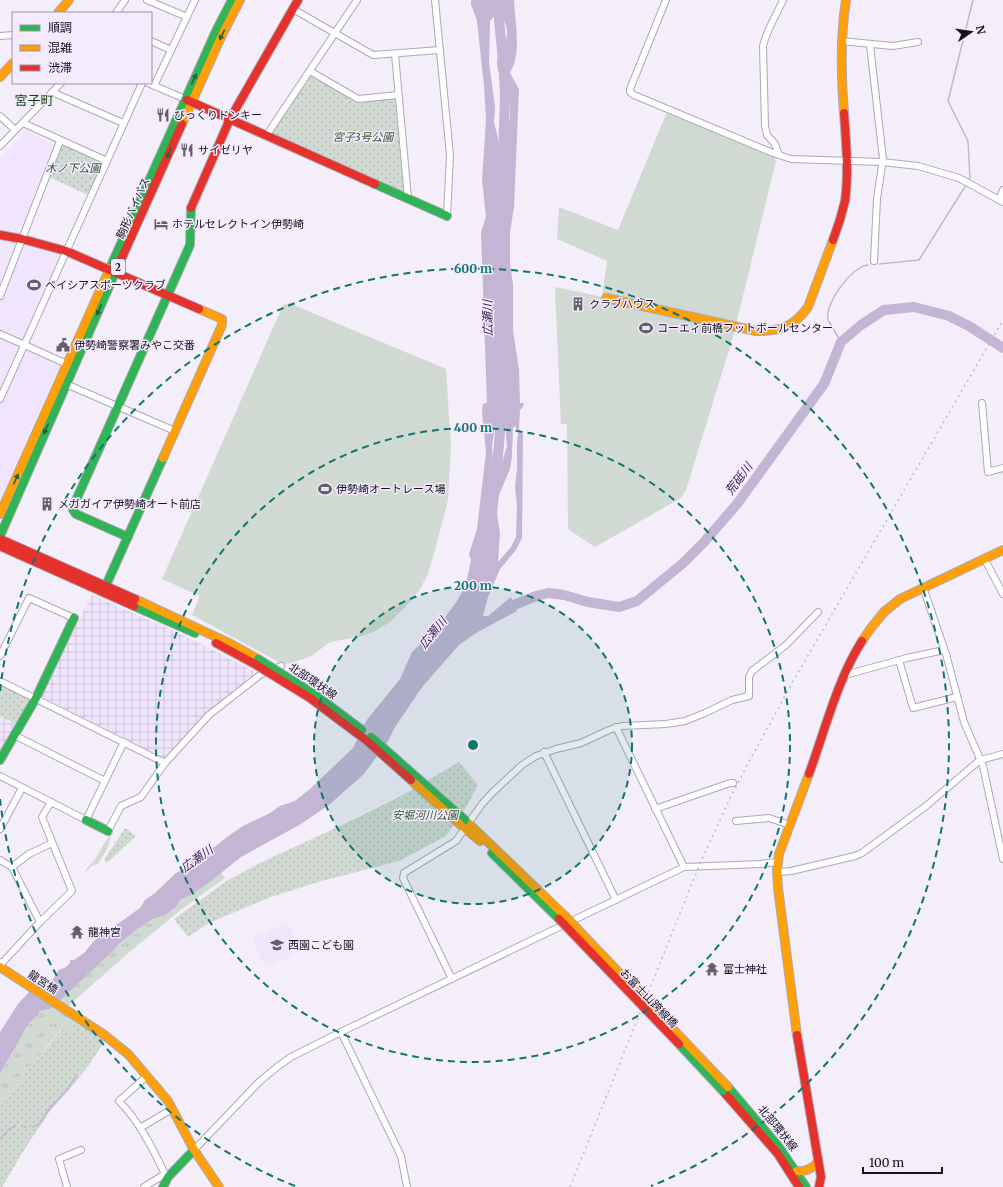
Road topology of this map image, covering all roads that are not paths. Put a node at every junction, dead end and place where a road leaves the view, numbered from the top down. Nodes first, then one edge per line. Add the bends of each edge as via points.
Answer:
1 (69, 0) edge
2 (125, 0) edge
3 (147, 0) edge
4 (195, 0) edge
5 (232, 0) edge
6 (240, 0) edge
7 (298, 0) edge
8 (357, 0) edge
9 (435, 0) edge
10 (666, 0) edge
11 (783, 0) edge
12 (846, 0) edge
13 (293, 9) junction
14 (59, 12) edge
15 (117, 12) edge
16 (187, 17) junction
17 (335, 34) junction
18 (12, 35) edge
19 (0, 36) edge
20 (152, 41) edge
21 (841, 41) junction
22 (918, 42) dead end
23 (870, 45) junction
24 (171, 50) junction
25 (440, 50) junction
26 (395, 54) junction
27 (12, 64) edge
28 (310, 71) junction
29 (0, 77) edge
30 (152, 82) edge
31 (60, 84) edge
32 (142, 84) edge
33 (151, 84) edge
34 (52, 92) junction
35 (398, 95) junction
36 (188, 100) junction
37 (0, 116) edge
38 (230, 119) junction
39 (23, 123) junction
40 (123, 123) junction
41 (15, 130) junction
42 (266, 136) junction
43 (60, 141) junction
44 (0, 146) edge
45 (779, 155) junction
46 (107, 161) junction
47 (846, 161) junction
48 (882, 162) junction
49 (1003, 190) edge
50 (408, 198) junction
51 (1001, 201) edge
52 (447, 216) joint
53 (0, 235) edge
54 (22, 239) junction
55 (66, 250) junction
56 (874, 261) dead end
57 (112, 271) junction
58 (1, 292) edge
59 (168, 295) junction
60 (606, 298) dead end
61 (0, 334) edge
62 (24, 346) junction
63 (67, 364) junction
64 (66, 384) junction
65 (0, 399) edge
66 (982, 403) dead end
67 (118, 406) junction
68 (175, 431) junction
69 (1003, 468) edge
70 (0, 514) edge
71 (128, 537) junction
72 (0, 538) edge
73 (0, 546) edge
74 (1003, 550) edge
75 (984, 558) junction
76 (923, 587) junction
77 (104, 589) junction
78 (1003, 594) edge
79 (818, 612) dead end
80 (74, 618) joint
81 (944, 650) junction
82 (0, 656) edge
83 (898, 660) junction
84 (281, 666) dead end
85 (845, 675) junction
86 (0, 681) edge
87 (958, 697) junction
88 (36, 698) junction
89 (616, 727) junction
90 (14, 735) junction
91 (124, 742) junction
92 (544, 752) junction
93 (1003, 754) edge
94 (0, 760) edge
95 (980, 760) junction
96 (165, 763) junction
97 (0, 776) edge
98 (104, 781) junction
99 (733, 783) dead end
100 (22, 788) junction
101 (51, 802) junction
102 (655, 809) junction
103 (86, 820) junction
104 (736, 821) dead end
105 (465, 824) junction
106 (790, 824) junction
107 (0, 829) edge
108 (108, 831) joint
109 (52, 843) junction
110 (1003, 859) edge
111 (0, 860) edge
112 (777, 862) junction
113 (12, 867) junction
114 (684, 867) junction
115 (778, 872) junction
116 (616, 900) junction
117 (562, 917) joint
118 (40, 922) junction
119 (0, 962) edge
120 (0, 967) edge
121 (452, 979) junction
122 (341, 1032) junction
123 (147, 1076) junction
124 (725, 1089) junction
125 (172, 1109) junction
126 (140, 1128) junction
127 (81, 1150) dead end
128 (194, 1150) junction
129 (818, 1162) junction
130 (797, 1171) junction
131 (166, 1176) junction
132 (67, 1187) edge
133 (144, 1187) edge
134 (162, 1187) edge
135 (219, 1187) edge
136 (407, 1187) edge
137 (799, 1187) edge
138 (806, 1187) edge
139 (819, 1187) edge

1 - 14 street
2 - 15 street
3 - 16 street
4 - 16 street
36 -> 5 street, 駒形バイパス / 2 via 216,31
6 -> 36 street, 駒形バイパス / 2
7 - 13 street
8 - 17 street
9 - 25 street
10 - 45 street via 630,92
11 - 45 street via 766,34 763,46 765,126 767,135 775,144
12 - 21 street
13 - 17 street
13 - 38 street
16 - 24 street
17 - 26 street via 374,55
17 - 28 street
18 - 19 street
20 - 24 street
21 - 23 street
21 - 47 street
22 - 23 street via 893,46
23 - 48 street
24 - 30 street
25 - 26 street
25 - 52 street via 450,155
26 - 35 street
27 - 29 street
28 - 35 street via 358,99
28 - 42 street
31 - 34 street
32 - 40 street
33 - 36 street
34 - 39 street
34 - 40 street
35 - 50 street
36 - 38 street
36 - 57 street, 駒形バイパス / 2
37 - 41 street
38 - 42 street
38 - 59 street via 191,205 190,245
39 - 41 street
39 - 43 street
40 - 46 street
41 - 44 street
42 - 50 street
43 - 46 street
43 - 54 street
45 - 47 street via 791,159
46 - 55 street
47 - 48 street
47 - 60 street via 846,191 839,222 810,304 801,317 791,325 772,332 756,331
48 - 51 street via 918,166 959,178
48 - 56 street via 877,199
49 - 51 street
50 - 52 street
53 - 54 street
54 - 55 street
54 - 58 street
55 - 57 street
55 - 62 street
57 - 59 street
57 - 63 street, 駒形バイパス / 2
57 -> 64 street, 駒形バイパス / 2
59 - 67 street
59 - 68 street via 222,320
61 - 62 street
62 - 63 street
62 - 65 street
70 -> 63 street, 駒形バイパス / 2
64 - 67 street
64 -> 72 street, 駒形バイパス / 2
66 - 69 street via 988,472
67 - 68 street
67 - 71 street via 73,508 76,514
68 - 71 street
71 - 77 street
72 - 77 street, 北部環状線
73 - 77 street, 北部環状線
74 - 75 street
75 - 76 street
75 - 78 street
76 - 81 street
76 - 85 street via 888,607 878,618
77 - 105 street, 北部環状線, bridge via 256,661 366,740
79 - 89 street via 786,645 752,671 749,677 749,696 732,700 685,721
80 - 82 street via 30,598
80 - 88 street
81 - 83 street
81 - 87 street
83 - 85 street
83 - 87 street via 913,708
84 - 96 street via 260,675 209,715
85 - 106 street
86 - 88 street
87 - 95 street via 968,734
88 - 90 street
88 - 91 street
89 - 92 street via 581,743
89 - 102 street
90 - 94 street
90 - 98 street
91 - 96 street
91 - 98 street
92 - 105 street via 530,759 505,780
92 - 116 street
93 - 95 street
95 - 110 street
95 - 115 street via 926,806 862,853
96 - 108 street via 141,797 120,806
97 - 100 street
98 - 103 street
99 - 102 street
100 - 101 street
100 - 107 street
101 - 103 street
101 - 109 street via 42,817
102 - 114 street
103 - 108 street
104 - 106 street via 769,818
105 - 117 street, 北部環状線
105 - 121 street via 456,841 402,876
106 - 112 street
109 - 113 street via 29,854
109 - 118 street via 72,891
111 - 113 street
112 - 114 street
112 - 115 street
113 - 118 street
114 - 116 street
115 - 129 street via 788,971
116 - 121 street
117 - 124 street, お富士山跨線橋, bridge
118 - 119 street via 2,963
120 - 123 street, 龍宮橋 via 112,1041 128,1054
121 - 122 street
122 - 128 street via 291,1057 277,1067
122 - 136 street via 401,1156
123 - 125 street, 龍宮橋
123 - 126 street via 120,1100
124 - 130 street, 北部環状線 via 775,1140
124 - 137 street, 北部環状線 via 781,1158
125 - 126 street
125 - 128 street, 龍宮橋
126 - 131 street
127 - 132 street via 58,1159
128 - 131 street
128 - 135 street, 龍宮橋
129 - 130 street via 807,1171
129 - 139 street via 821,1177
130 - 138 street, 北部環状線
131 - 133 street
131 - 134 street

